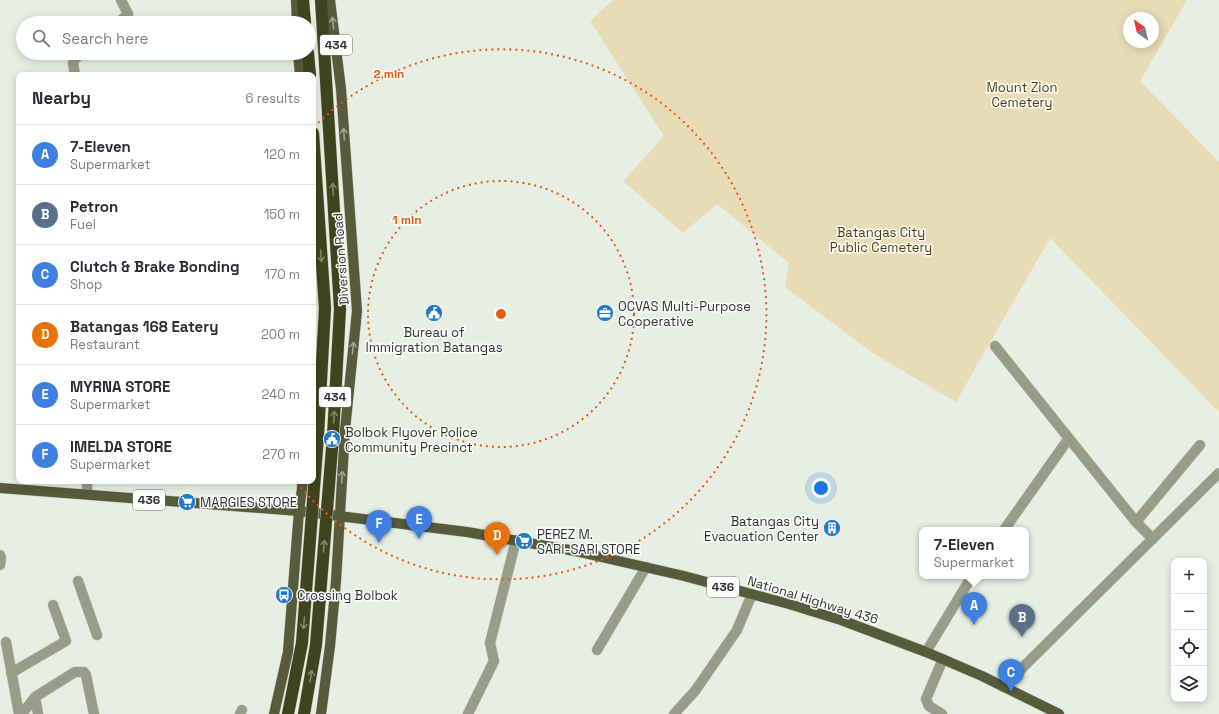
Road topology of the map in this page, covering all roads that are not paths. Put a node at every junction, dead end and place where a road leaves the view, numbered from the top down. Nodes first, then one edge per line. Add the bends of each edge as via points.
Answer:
1 (121, 0) edge
2 (296, 0) edge
3 (303, 0) edge
4 (321, 0) edge
5 (330, 0) edge
6 (129, 16) edge
7 (297, 16) edge
8 (304, 16) edge
9 (75, 60) edge
10 (299, 60) edge
11 (309, 60) edge
12 (75, 72) edge
13 (300, 72) edge
14 (310, 72) edge
15 (316, 177) edge
16 (996, 346) dead end
17 (1069, 438) junction
18 (1200, 445) dead end
19 (316, 463) edge
20 (1219, 473) edge
21 (87, 484) edge
22 (303, 484) edge
23 (314, 484) edge
24 (0, 488) edge
25 (87, 494) junction
26 (299, 511) junction
27 (340, 516) junction
28 (1136, 522) junction
29 (1006, 527) edge
30 (1153, 539) junction
31 (516, 540) junction
32 (0, 554) edge
33 (0, 565) edge
34 (646, 567) junction
35 (970, 579) edge
36 (78, 581) dead end
37 (752, 594) junction
38 (53, 605) dead end
39 (97, 635) dead end
40 (6, 642) dead end
41 (597, 650) dead end
42 (926, 652) junction
43 (943, 659) junction
44 (11, 673) junction
45 (1003, 687) junction
46 (35, 697) junction
47 (19, 714) edge
48 (22, 714) edge
49 (38, 714) edge
50 (94, 714) edge
51 (274, 714) edge
52 (288, 714) edge
53 (304, 714) edge
54 (321, 714) edge
55 (468, 714) edge
56 (674, 714) edge
57 (942, 714) edge
58 (1059, 714) edge

1 - 6 street
2 - 7 main road
3 - 8 highway, 434
53 -> 4 highway, 434, bridge via 316,645 333,436 340,309
27 -> 5 main road, Diversion Road / 434 via 345,430 357,310 341,89
9 - 12 street via 72,63
10 - 13 main road
11 - 14 highway, 434
15 -> 19 highway, 434, bridge via 325,308
16 - 17 street
17 - 28 street
17 - 29 street
18 - 28 street
20 - 30 street
21 - 25 street
22 - 26 main road
23 -> 52 highway, 434, bridge via 302,643
24 - 25 main road, National Highway 436 / 436
25 - 26 main road, National Highway 436 / 436
26 - 27 main road, National Highway 436 / 436
26 - 51 main road via 288,652
27 - 31 main road, National Highway 436 / 436
27 - 54 main road, 434 via 330,646
28 - 30 street
30 - 45 street
31 - 34 main road, National Highway 436 / 436
31 - 55 street via 490,643 494,661
32 - 33 street
34 - 37 main road, National Highway 436 / 436
34 - 41 street
35 - 42 street
36 - 39 street
37 - 42 main road, National Highway 436 / 436 via 841,620
37 - 56 street via 737,630 695,691
38 - 44 street via 66,641
40 - 44 street
42 - 43 main road, National Highway 436 / 436
43 - 45 main road, National Highway 436 / 436
43 - 57 street via 926,699 929,706
44 - 47 street
45 - 58 main road, National Highway 436 / 436
46 - 48 street
46 - 49 street
46 - 50 street via 75,672 84,672

